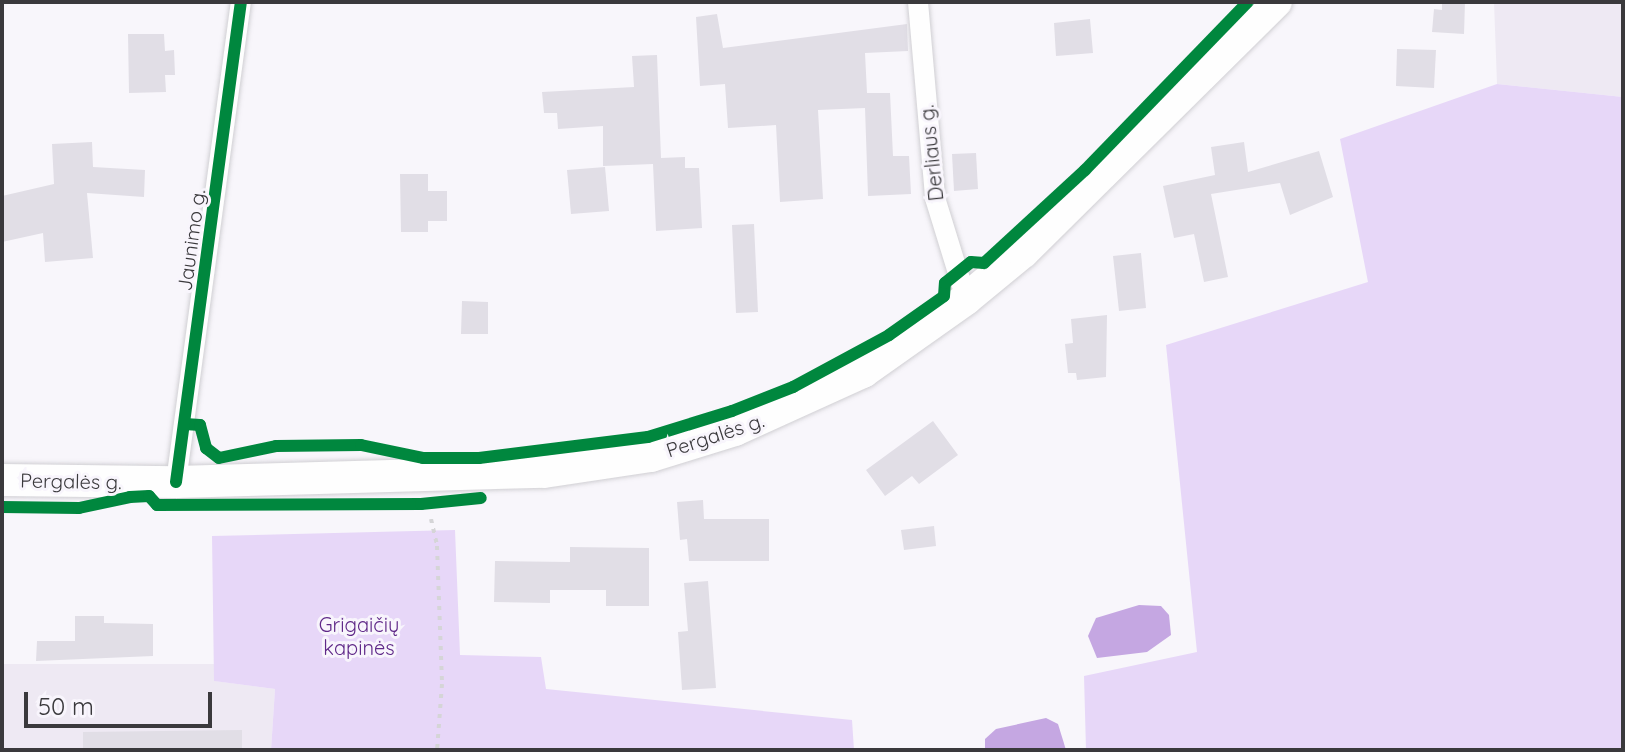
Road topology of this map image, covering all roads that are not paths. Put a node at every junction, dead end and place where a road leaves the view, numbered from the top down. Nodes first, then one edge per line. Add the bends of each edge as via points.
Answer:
1 (241, 2) edge
2 (918, 2) edge
3 (1276, 2) edge
4 (966, 299) junction
5 (2, 480) edge
6 (176, 482) junction

1 - 6 street, Jaunimo g.
2 - 4 street, Derliaus g. via 935,198
3 - 4 main road, Pergalės g. via 1023,252
4 - 6 main road, Pergalės g. via 874,364 800,405 651,456 544,472
5 - 6 main road, Pergalės g.

